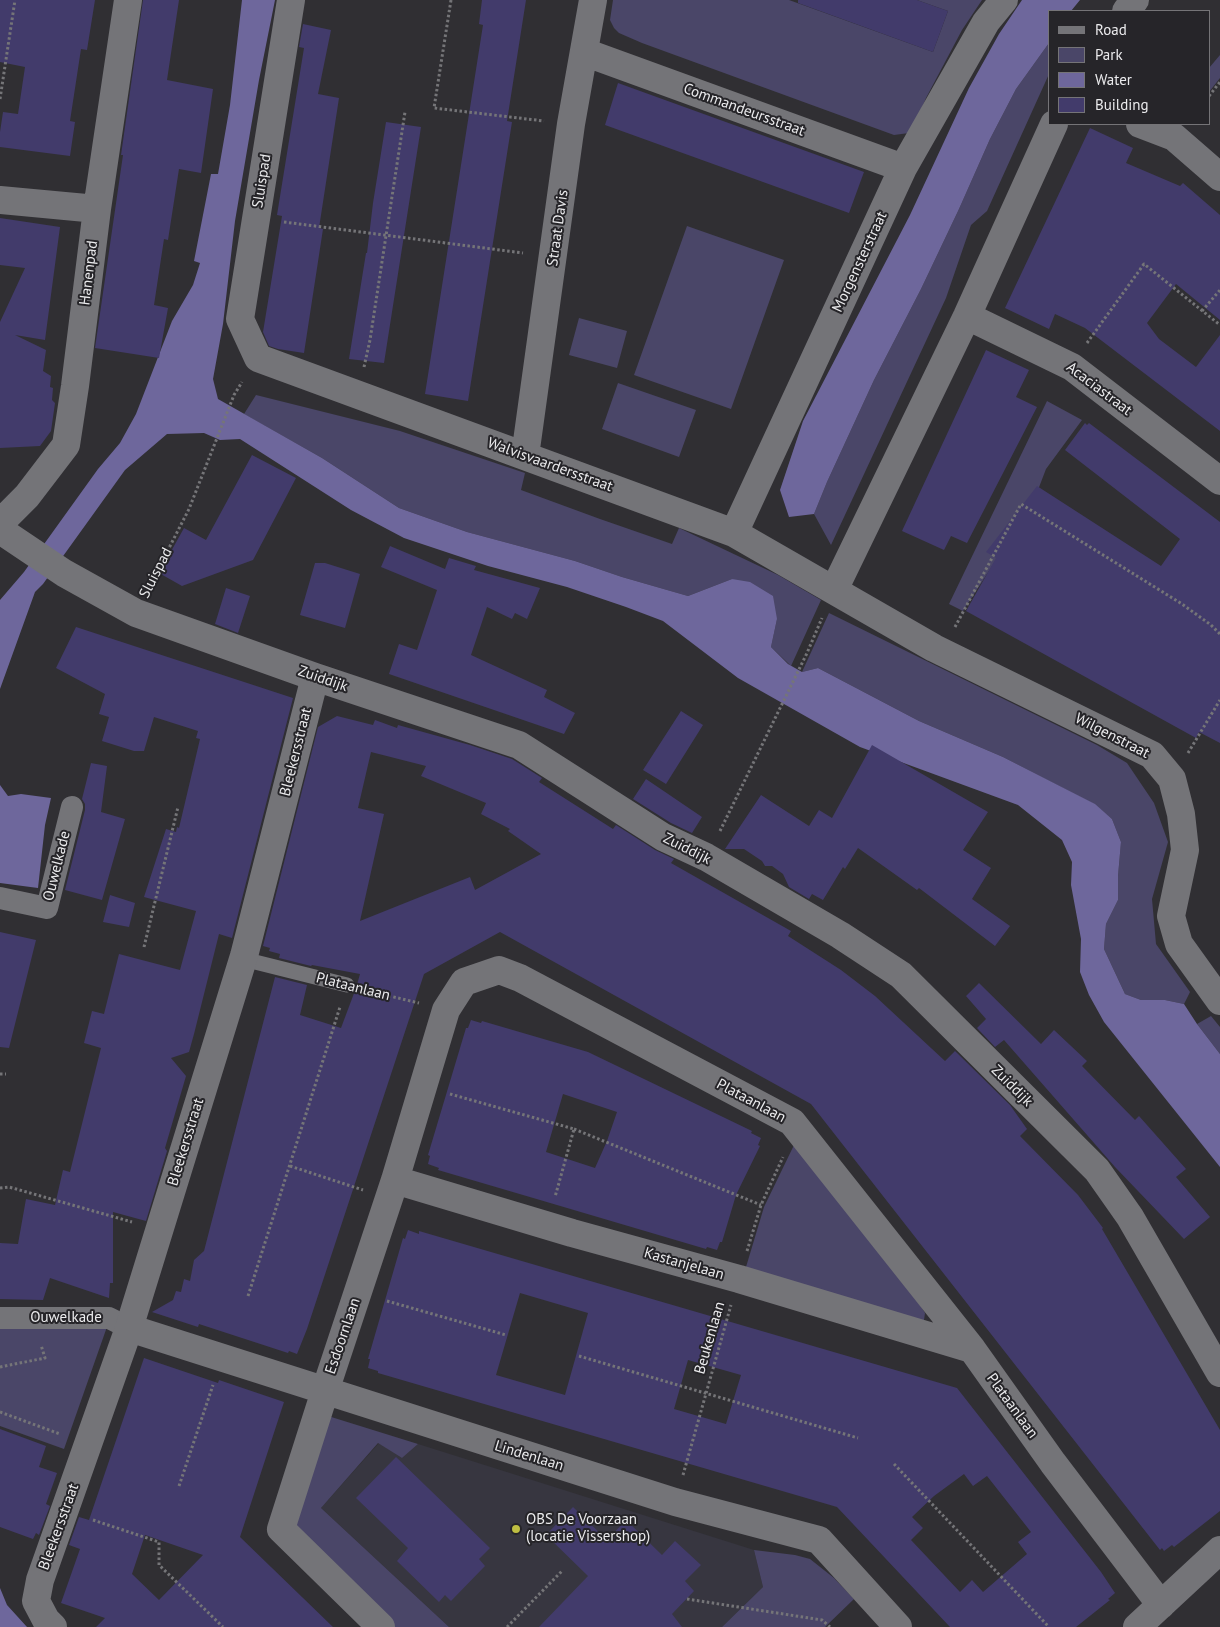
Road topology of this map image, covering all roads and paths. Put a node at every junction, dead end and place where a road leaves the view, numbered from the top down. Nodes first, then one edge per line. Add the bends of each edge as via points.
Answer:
1 (14, 0) edge
2 (128, 0) edge
3 (291, 0) edge
4 (450, 0) edge
5 (593, 0) edge
6 (1004, 0) edge
7 (584, 52) junction
8 (1220, 82) edge
9 (1210, 95) edge
10 (0, 99) edge
11 (405, 112) dead end
12 (572, 124) junction
13 (1054, 125) edge
14 (1143, 125) edge
15 (903, 168) junction
16 (1220, 177) edge
17 (0, 200) edge
18 (97, 208) junction
19 (256, 218) junction
20 (386, 236) junction
21 (554, 257) junction
22 (1220, 290) edge
23 (1202, 311) junction
24 (967, 316) junction
25 (1220, 325) edge
26 (258, 358) joint
27 (1072, 366) junction
28 (234, 395) dead end
29 (358, 395) junction
30 (524, 456) junction
31 (1220, 481) edge
32 (0, 523) edge
33 (0, 530) edge
34 (734, 533) junction
35 (834, 590) junction
36 (136, 612) junction
37 (1220, 634) edge
38 (942, 652) junction
39 (316, 677) junction
40 (1220, 700) edge
41 (1172, 779) junction
42 (72, 807) dead end
43 (178, 807) dead end
44 (706, 857) junction
45 (0, 898) edge
46 (144, 947) dead end
47 (243, 959) junction
48 (347, 985) junction
49 (1220, 1001) edge
50 (446, 1010) junction
51 (0, 1074) edge
52 (6, 1074) dead end
53 (423, 1087) junction
54 (796, 1128) junction
55 (574, 1129) junction
56 (290, 1166) junction
57 (0, 1188) edge
58 (392, 1189) junction
59 (761, 1205) junction
60 (547, 1226) junction
61 (159, 1230) junction
62 (738, 1280) junction
63 (358, 1292) junction
64 (248, 1296) dead end
65 (0, 1318) edge
66 (31, 1318) junction
67 (129, 1328) junction
68 (506, 1335) dead end
69 (972, 1349) junction
70 (579, 1356) dead end
71 (221, 1358) junction
72 (0, 1368) edge
73 (1220, 1373) edge
74 (325, 1391) junction
75 (706, 1393) junction
76 (0, 1412) edge
77 (858, 1438) dead end
78 (89, 1444) junction
79 (894, 1464) dead end
80 (179, 1486) dead end
81 (675, 1502) junction
82 (66, 1510) junction
83 (1220, 1550) edge
84 (562, 1571) dead end
85 (686, 1599) dead end
86 (1161, 1605) junction
87 (53, 1627) edge
88 (223, 1627) edge
89 (381, 1627) edge
90 (507, 1627) edge
91 (830, 1627) edge
92 (898, 1627) edge
93 (1050, 1627) edge
94 (1137, 1627) edge

1 - 10 path
2 - 18 street, Hanenpad
3 - 19 street, Sluispad
4 - 12 path via 434,108
5 - 7 street, Straat Davis
6 - 15 street, Morgensterstraat via 986,22
7 - 12 street, Straat Davis
7 - 15 street, Commandeursstraat
8 - 9 path
11 - 20 path
12 - 21 street, Straat Davis
13 - 24 street
14 - 16 street via 1174,137
15 - 34 street, Morgensterstraat
17 - 18 street
18 - 32 street, Hanenpad via 66,444 27,496
19 - 20 path
19 - 26 street, Sluispad via 240,319
20 - 21 path
20 - 29 path
21 - 30 street, Straat Davis
22 - 23 path
23 - 25 path
23 - 27 path via 1144,264
24 - 27 street, Acaciastraat
24 - 35 street
26 - 29 street, Walvisvaardersstraat
27 - 31 street, Acaciastraat
28 - 36 path, Sluispad via 189,509
29 - 30 street, Walvisvaardersstraat
30 - 34 street, Walvisvaardersstraat
33 - 36 street, Zuiddijk via 64,573
34 - 35 street, Walvisvaardersstraat
35 - 38 street, Wilgenstraat
35 - 44 path via 808,653
36 - 39 street, Zuiddijk
37 - 38 path via 1182,604 1021,504
38 - 41 street, Wilgenstraat via 1152,755
39 - 44 street, Zuiddijk via 519,744 663,837
39 - 47 street, Bleekersstraat
40 - 41 path
41 - 49 street, Wilgenstraat via 1186,850 1171,916 1179,944
42 - 45 street, Ouwelkade via 48,908
43 - 46 path
44 - 73 street, Zuiddijk via 840,935 901,975 1097,1170 1130,1217
47 - 48 lane, Plataanlaan
47 - 61 street, Bleekersstraat
48 - 50 path, Plataanlaan
48 - 56 path
50 - 53 street, Esdoornlaan
50 - 54 street, Plataanlaan via 464,982 499,970 520,978 792,1122
51 - 52 path
53 - 55 path
53 - 58 street, Esdoornlaan
54 - 59 path, Beukenlaan
54 - 69 street, Plataanlaan
55 - 59 path
55 - 60 path
56 - 58 path
56 - 64 path
57 - 61 path via 9,1187
58 - 60 street, Kastanjelaan
58 - 63 street, Esdoornlaan
59 - 62 path, Beukenlaan
60 - 62 street, Kastanjelaan
61 - 67 street, Bleekersstraat
62 - 69 street, Kastanjelaan
62 - 75 path, Beukenlaan
63 - 68 path
63 - 74 street, Esdoornlaan
65 - 66 street, Ouwelkade
66 - 67 street, Ouwelkade via 109,1318
66 - 72 path via 45,1358
67 - 71 street, Lindenlaan
67 - 78 street, Bleekersstraat
69 - 86 street, Plataanlaan via 1053,1463
70 - 75 path
71 - 74 street, Lindenlaan
71 - 80 path
74 - 81 street, Lindenlaan
74 - 89 street, Esdoornlaan via 281,1529
75 - 77 path
75 - 81 path, Beukenlaan
76 - 78 path
78 - 82 street, Bleekersstraat
79 - 93 path
81 - 92 street, Lindenlaan via 819,1540
82 - 87 street, Bleekersstraat via 40,1580 36,1601
82 - 88 path via 159,1542 158,1565
83 - 86 street
84 - 90 path
85 - 91 path via 822,1620
86 - 94 street

